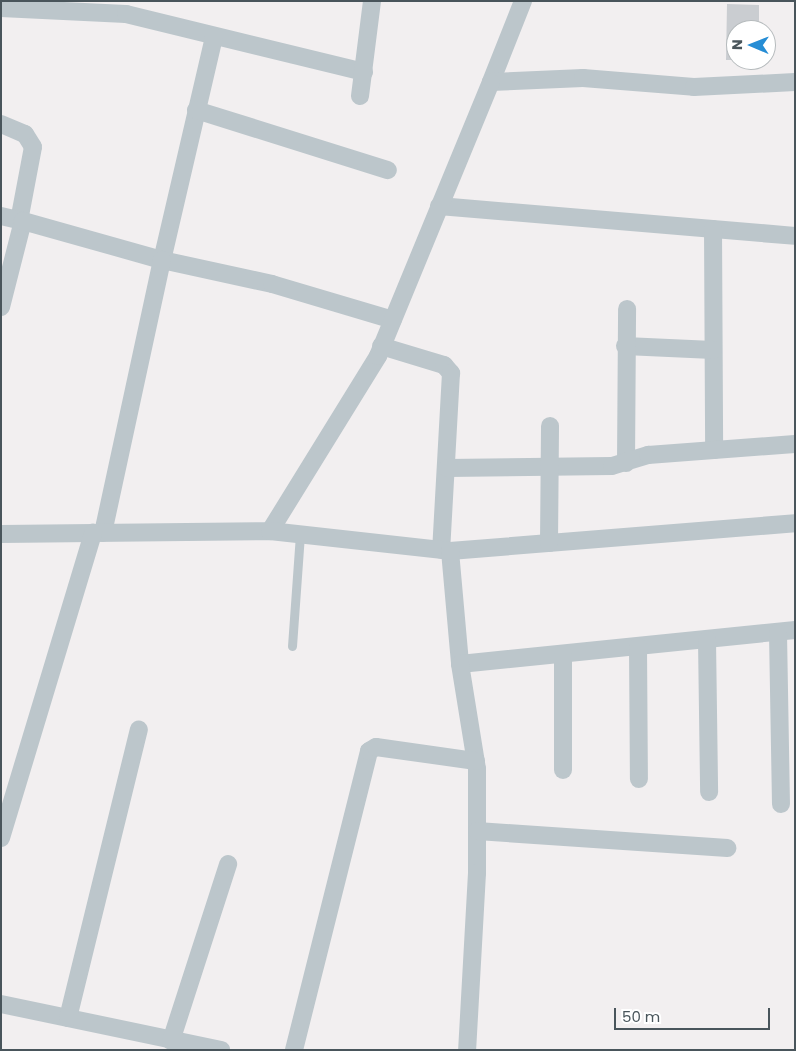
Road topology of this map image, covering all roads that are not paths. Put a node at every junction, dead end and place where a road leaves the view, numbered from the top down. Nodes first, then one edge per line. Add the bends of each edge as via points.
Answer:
1 (372, 1) edge
2 (523, 1) edge
3 (1, 8) edge
4 (214, 37) junction
5 (364, 72) junction
6 (491, 82) junction
7 (795, 82) edge
8 (360, 96) dead end
9 (196, 110) junction
10 (1, 124) edge
11 (388, 170) dead end
12 (439, 206) junction
13 (1, 216) edge
14 (21, 221) junction
15 (713, 229) junction
16 (795, 236) edge
17 (162, 260) junction
18 (1, 307) edge
19 (627, 309) dead end
20 (393, 320) junction
21 (381, 346) junction
22 (625, 346) junction
23 (713, 350) junction
24 (550, 426) dead end
25 (795, 444) edge
26 (714, 450) junction
27 (626, 463) junction
28 (446, 468) junction
29 (550, 468) junction
30 (795, 523) edge
31 (270, 531) junction
32 (98, 533) junction
33 (1, 534) edge
34 (300, 534) junction
35 (549, 543) junction
36 (445, 551) junction
37 (786, 632) edge
38 (707, 640) junction
39 (292, 646) dead end
40 (638, 647) junction
41 (563, 654) junction
42 (460, 664) junction
43 (140, 730) dead end
44 (476, 761) junction
45 (563, 770) dead end
46 (639, 778) dead end
47 (709, 792) dead end
48 (781, 804) dead end
49 (477, 831) junction
50 (1, 838) edge
51 (727, 848) dead end
52 (228, 864) dead end
53 (1, 1004) edge
54 (68, 1018) junction
55 (172, 1040) junction
56 (221, 1050) edge
57 (294, 1050) edge
58 (468, 1050) edge

1 - 5 street
2 - 6 street
3 - 4 street via 126,14
4 - 5 street
4 - 9 street
5 - 8 street
6 - 7 street via 583,78 694,88
6 - 12 street
9 - 11 street
9 - 17 street
10 - 14 street via 25,134 33,147
12 - 15 street
12 - 20 street
13 - 14 street
14 - 17 street
14 - 18 street
15 - 16 street
15 - 23 street
17 - 20 street via 272,284
17 - 32 street
19 - 22 street
20 - 21 street
21 - 28 street via 444,365 451,373
21 - 31 street
22 - 23 street
22 - 27 street
23 - 26 street
24 - 29 street
25 - 26 street
26 - 27 street via 648,455
27 - 29 street
28 - 29 street
28 - 36 street
29 - 35 street
30 - 35 street
31 - 32 street
31 - 34 street
32 - 33 street
32 - 50 street
34 - 36 street
34 - 39 lane
35 - 36 street
36 - 42 street
37 - 38 street
37 - 48 street
38 - 40 street
38 - 47 street
40 - 41 street
40 - 46 street
41 - 42 street
41 - 45 street
42 - 44 street
43 - 54 street
44 - 49 street
44 - 57 street via 376,747 369,751
49 - 51 street
49 - 58 street
52 - 55 street
53 - 54 street
54 - 55 street
55 - 56 street

